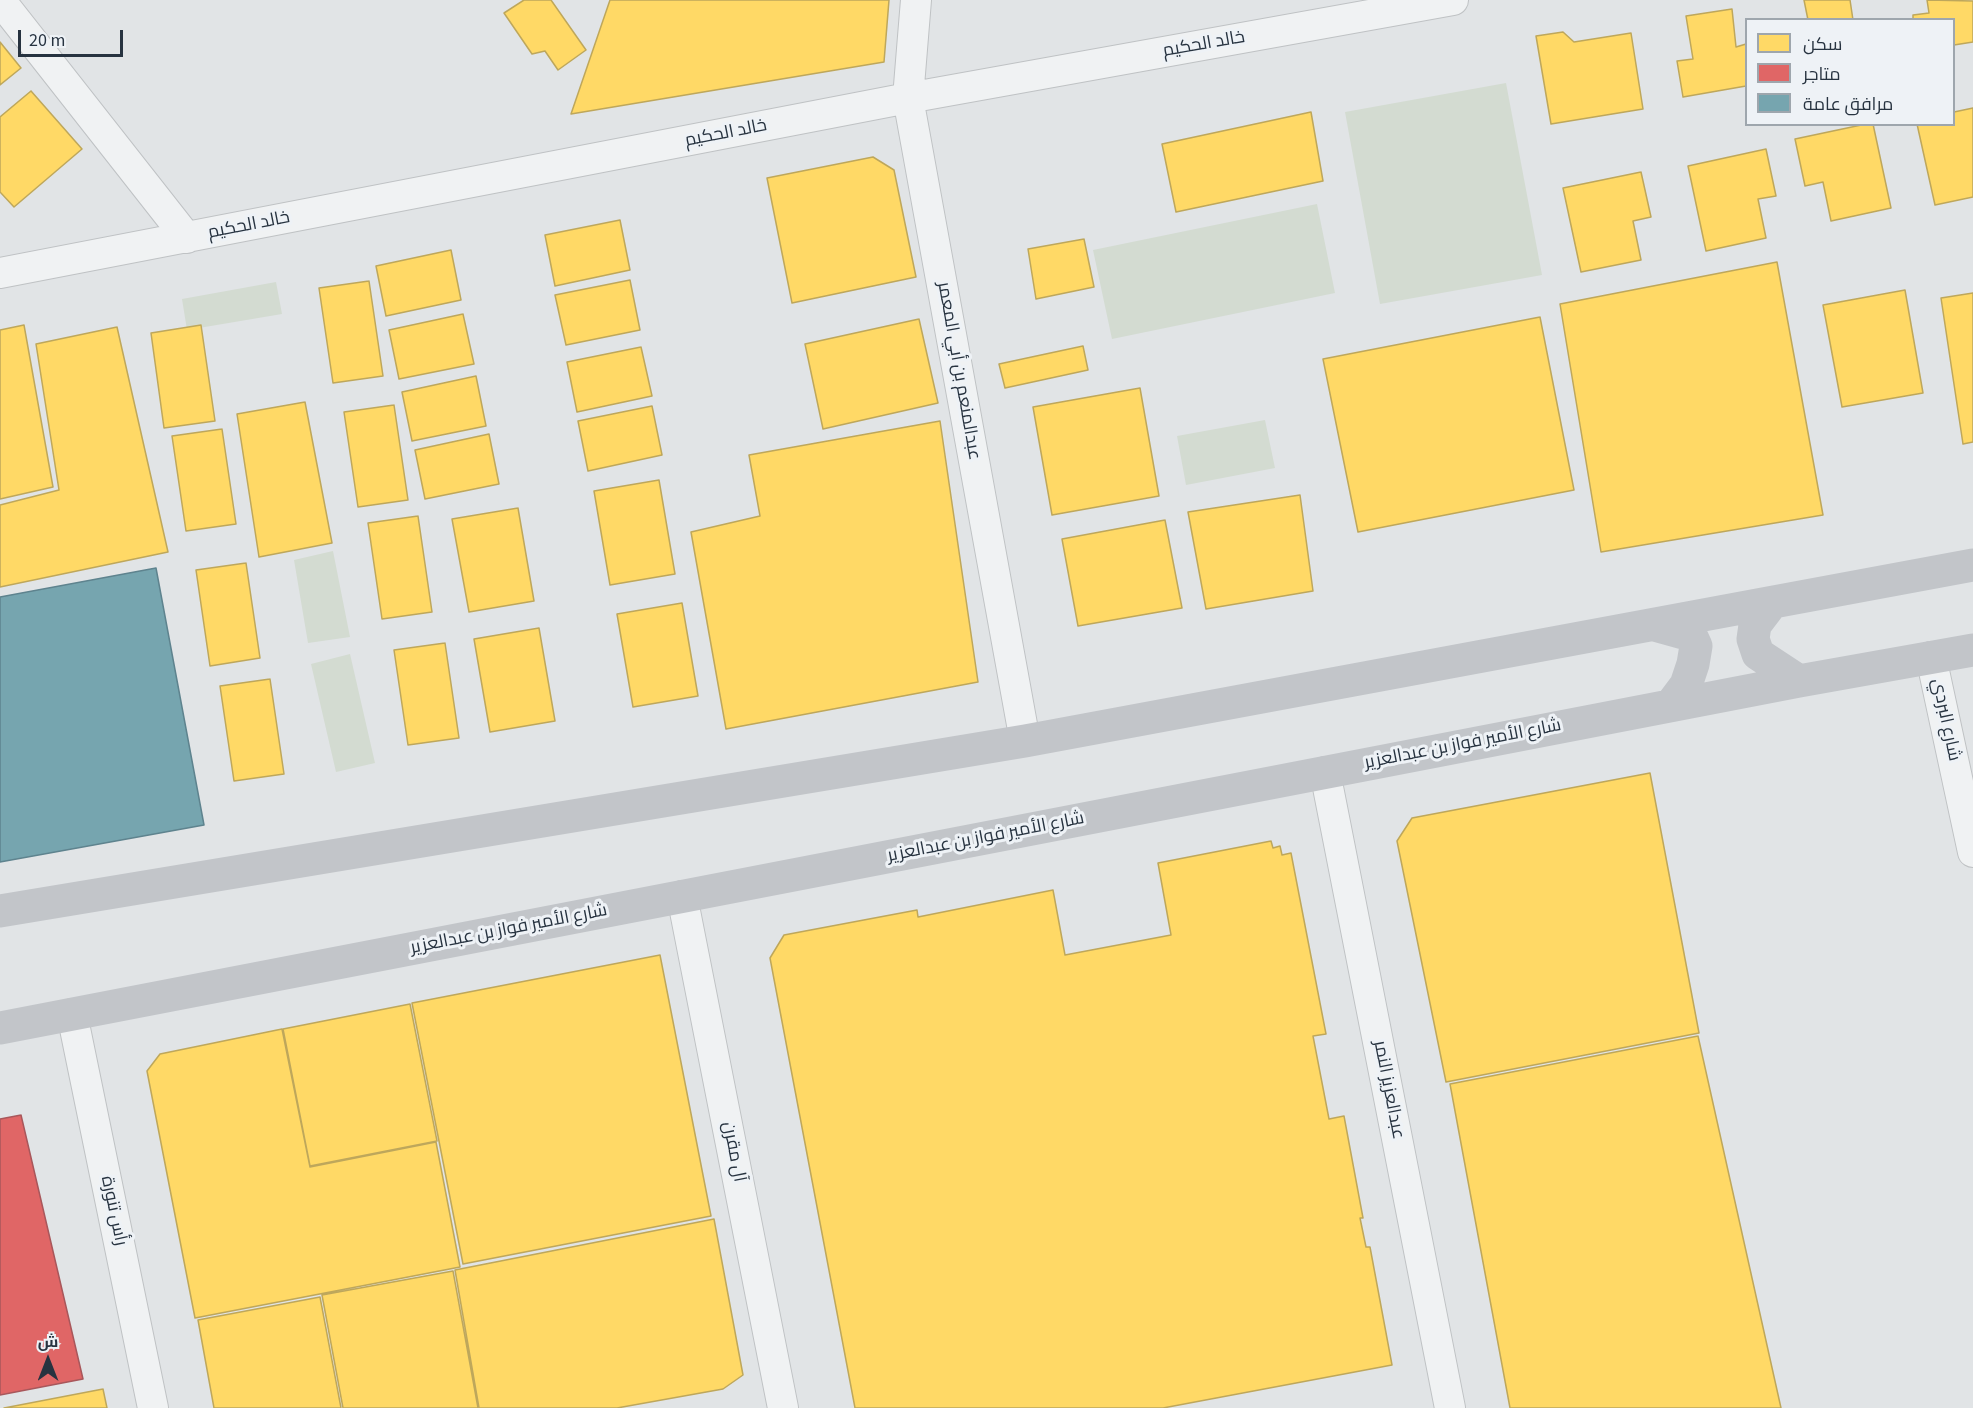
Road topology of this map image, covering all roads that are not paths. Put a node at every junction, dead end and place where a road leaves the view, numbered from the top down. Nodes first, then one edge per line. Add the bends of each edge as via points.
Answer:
1 (0, 0) edge
2 (916, 0) edge
3 (1453, 0) edge
4 (908, 98) junction
5 (187, 238) junction
6 (0, 273) edge
7 (1973, 565) edge
8 (1772, 604) junction
9 (1655, 625) junction
10 (1973, 650) edge
11 (1931, 657) junction
12 (1799, 681) junction
13 (1671, 705) junction
14 (1025, 741) junction
15 (1325, 772) junction
16 (1973, 852) edge
17 (682, 896) junction
18 (0, 911) edge
19 (72, 1014) junction
20 (0, 1028) edge
21 (778, 1407) edge
22 (153, 1408) edge
23 (1450, 1408) edge

1 - 5 street
2 - 4 street, عبدالمنعم بن أبي المعمر
3 - 4 street, خالد الحكيم
4 - 5 street, خالد الحكيم
4 - 14 street, عبدالمنعم بن أبي المعمر
5 - 6 street, خالد الحكيم
7 - 8 main road
8 - 9 main road
8 - 12 main road via 1755,625 1753,639 1758,654
9 - 13 main road via 1691,635 1696,646 1686,686
9 - 14 main road
10 - 11 main road, شارع الأمير فواز بن عبدالعزير
11 - 12 main road, شارع الأمير فواز بن عبدالعزير
11 - 16 street, شارع البردي
12 - 13 main road, شارع الأمير فواز بن عبدالعزير
13 - 15 main road, شارع الأمير فواز بن عبدالعزير
14 - 18 main road
15 - 17 main road, شارع الأمير فواز بن عبدالعزير
15 - 23 street, عبدالعزيز النمر
17 - 19 main road, شارع الأمير فواز بن عبدالعزير
17 - 21 street, آل مقرن
19 - 20 main road, شارع الأمير فواز بن عبدالعزير
19 - 22 street, رأس تنورة

